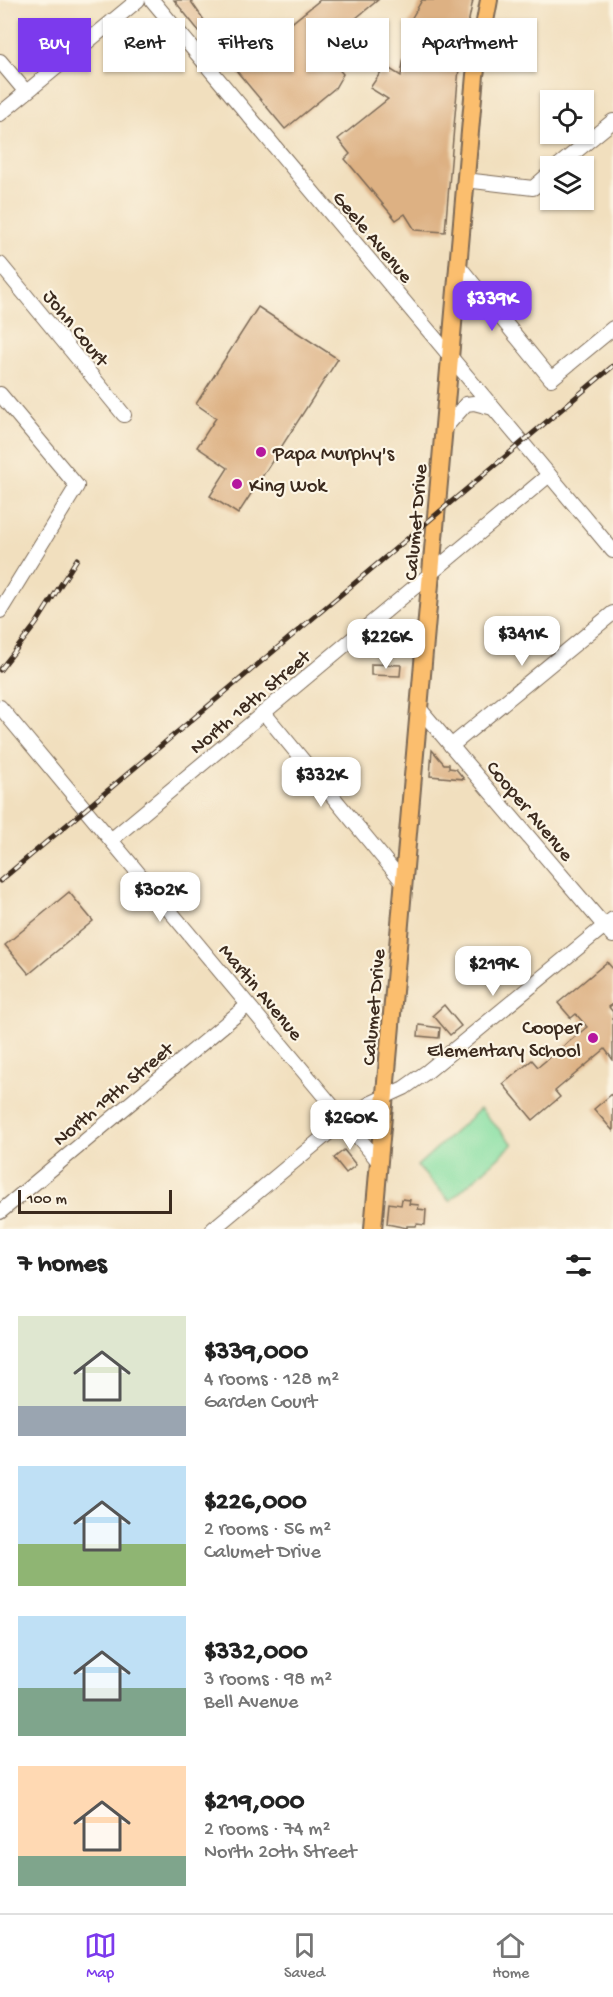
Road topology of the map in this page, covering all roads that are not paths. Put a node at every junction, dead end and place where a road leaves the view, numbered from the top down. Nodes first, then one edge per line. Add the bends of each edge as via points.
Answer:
1 (138, 0) edge
2 (152, 0) edge
3 (489, 0) edge
4 (0, 61) edge
5 (26, 92) junction
6 (0, 114) edge
7 (613, 120) edge
8 (570, 156) edge
9 (465, 180) junction
10 (540, 182) edge
11 (0, 264) edge
12 (458, 265) junction
13 (613, 328) edge
14 (450, 358) junction
15 (0, 394) edge
16 (493, 408) junction
17 (124, 415) dead end
18 (444, 429) junction
19 (549, 475) junction
20 (611, 544) edge
21 (431, 575) junction
22 (0, 611) edge
23 (613, 613) edge
24 (0, 707) edge
25 (419, 708) junction
26 (264, 713) junction
27 (451, 746) junction
28 (111, 840) junction
29 (404, 882) junction
30 (610, 927) edge
31 (248, 1005) junction
32 (385, 1096) junction
33 (344, 1120) junction
34 (379, 1162) junction
35 (0, 1212) edge
36 (213, 1229) edge
37 (373, 1229) edge

1 - 5 street
2 - 14 street, Geele Avenue
3 - 9 main road, Calumet Drive via 474,75
4 - 5 street
5 - 6 street
7 - 8 street
9 - 10 street via 533,188
9 - 12 main road, Calumet Drive
11 - 17 street, John Court
12 - 13 street via 551,379
12 - 14 main road, Calumet Drive
14 - 16 street, Geele Avenue
14 - 18 main road, Calumet Drive
15 - 22 street via 77,486
16 - 18 street via 466,404
16 - 19 street, Geele Avenue
18 - 21 main road, Calumet Drive
19 - 20 street, Geele Avenue
19 - 21 street, North 18th Street
21 - 25 main road, Calumet Drive
21 - 26 street, North 18th Street
23 - 27 street
24 - 28 street, Martin Avenue
25 - 27 street, Cooper Avenue
25 - 29 main road, Calumet Drive
26 - 28 street, North 18th Street
26 - 29 street
27 - 30 street, Cooper Avenue
28 - 31 street, Martin Avenue
29 - 32 main road, Calumet Drive
30 - 32 street via 428,1071
31 - 33 street, Martin Avenue
31 - 35 street, North 19th Street
32 - 33 street
32 - 34 main road, Calumet Drive
33 - 34 street, Martin Avenue
33 - 36 street
34 - 37 main road, Calumet Drive

